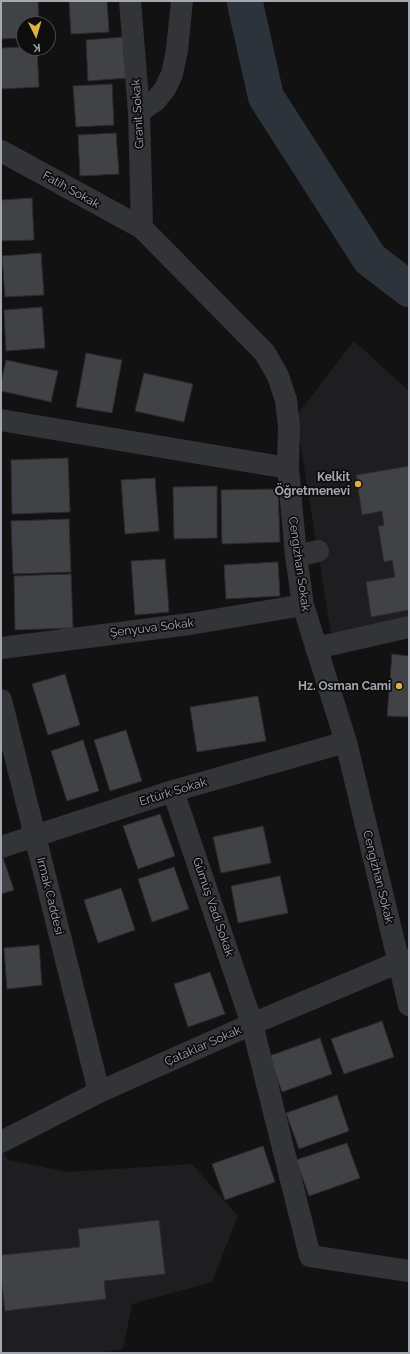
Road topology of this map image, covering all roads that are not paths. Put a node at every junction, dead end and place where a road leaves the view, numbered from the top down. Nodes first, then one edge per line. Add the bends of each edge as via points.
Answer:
1 (130, 1) edge
2 (182, 1) edge
3 (139, 112) junction
4 (1, 151) edge
5 (142, 228) junction
6 (1, 420) edge
7 (288, 468) junction
8 (318, 551) dead end
9 (296, 556) junction
10 (303, 605) junction
11 (409, 627) edge
12 (1, 648) edge
13 (316, 648) junction
14 (1, 700) edge
15 (346, 742) junction
16 (173, 791) junction
17 (35, 837) junction
18 (1, 848) edge
19 (404, 961) edge
20 (409, 1005) edge
21 (252, 1024) junction
22 (99, 1092) junction
23 (1, 1142) edge
24 (409, 1271) edge

1 - 3 street, Granit Sokak
2 - 3 street via 172,74 165,89
3 - 5 street, Granit Sokak
4 - 5 street, Fatih Sokak
5 - 7 street, Fatih Sokak via 265,353 278,376 286,400 290,427
6 - 7 street
7 - 9 street, Cengizhan Sokak
8 - 9 street
9 - 10 street, Cengizhan Sokak
10 - 12 street, Şenyuva Sokak via 190,624
10 - 13 street, Cengizhan Sokak
11 - 13 street
13 - 15 street, Cengizhan Sokak
14 - 17 street, Irmak Caddesi
15 - 16 street, Ertürk Sokak
15 - 19 street, Cengizhan Sokak
16 - 17 street, Ertürk Sokak
16 - 21 street, Gümüş Vadi Sokak
17 - 18 street, Ertürk Sokak
17 - 22 street, Irmak Caddesi
19 - 20 street, Cengizhan Sokak
19 - 21 street, Çataklar Sokak
21 - 22 street, Çataklar Sokak
21 - 24 street, Gümüş Vadi Sokak via 310,1256
22 - 23 street, Çataklar Sokak

